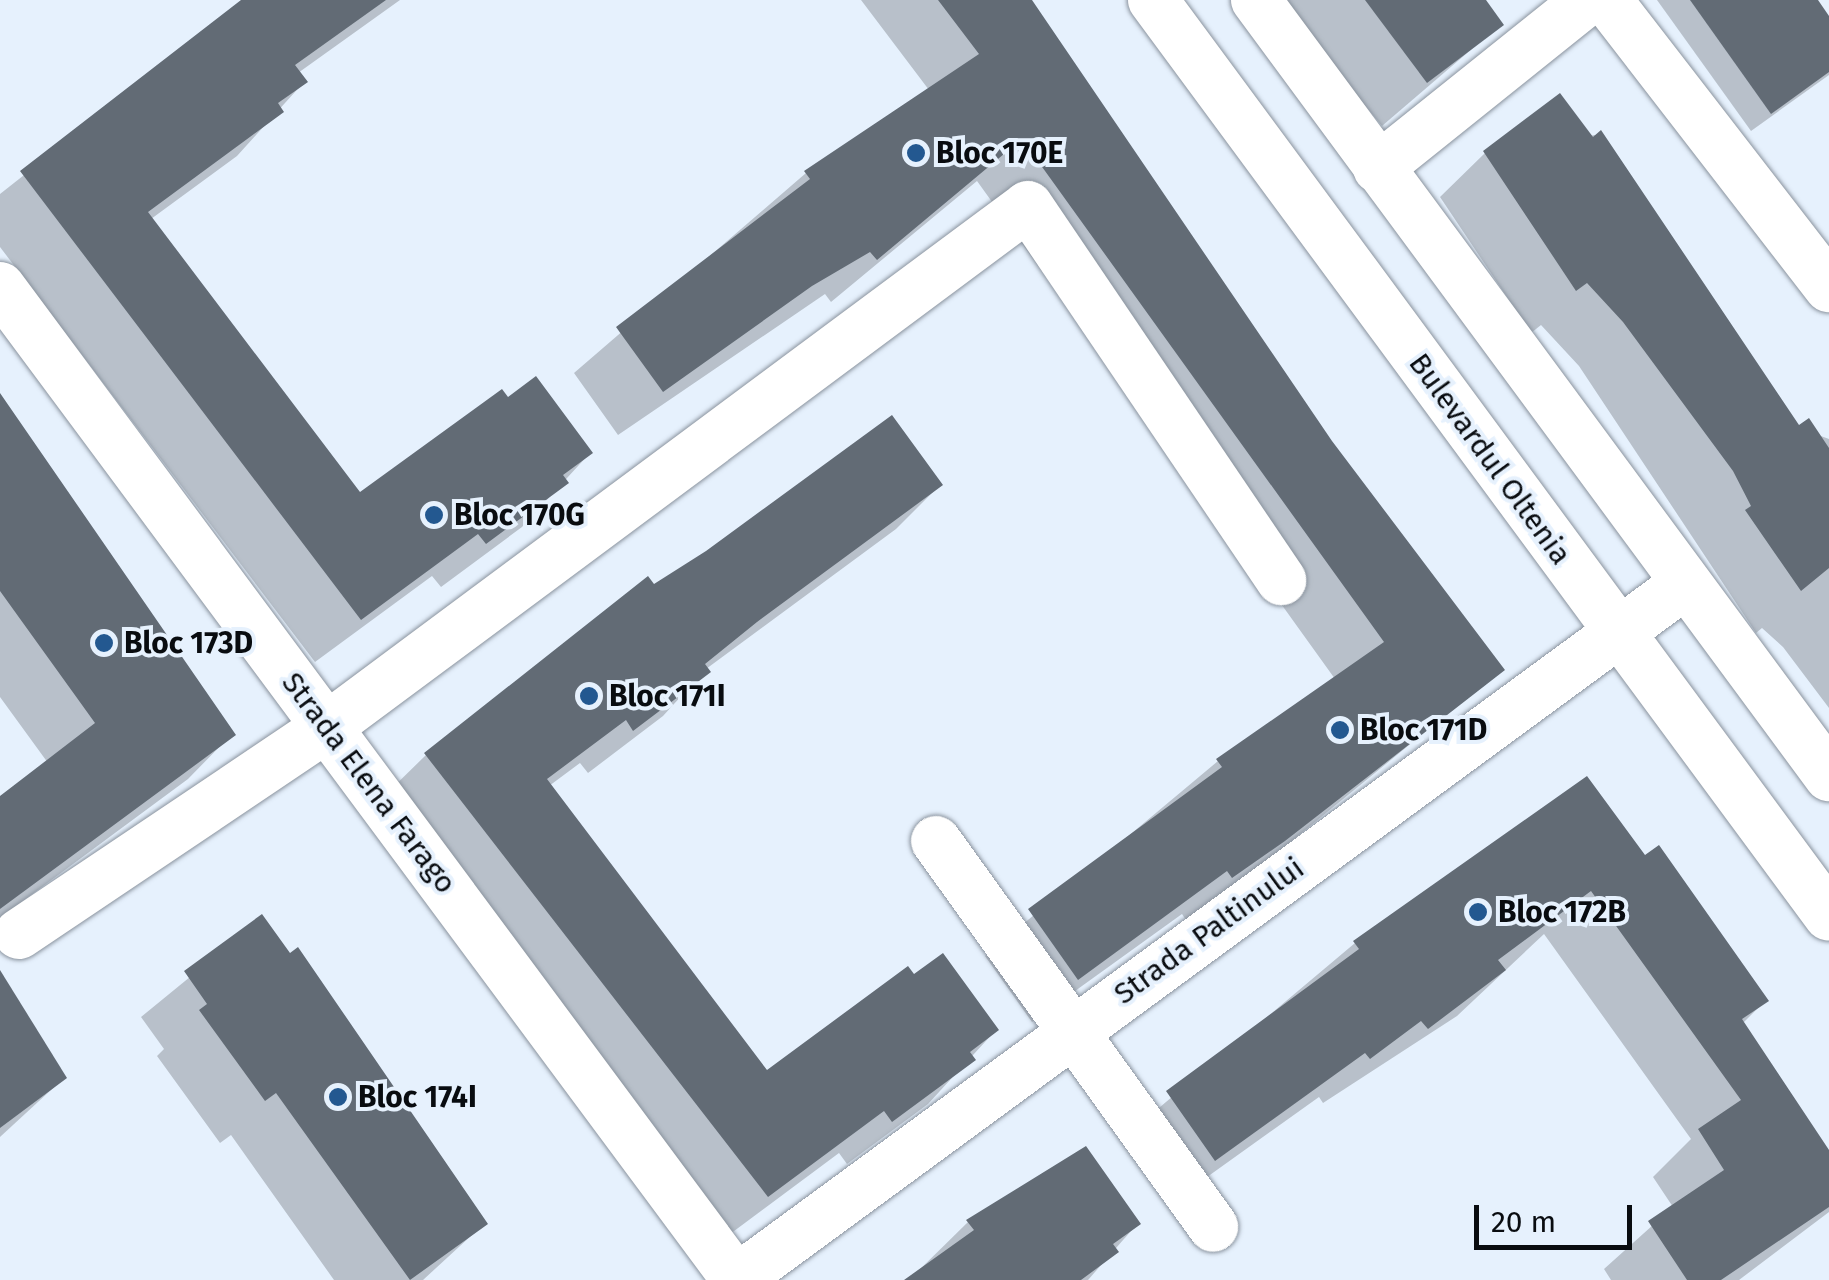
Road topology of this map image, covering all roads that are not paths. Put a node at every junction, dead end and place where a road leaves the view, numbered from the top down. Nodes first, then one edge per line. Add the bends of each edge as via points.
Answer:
1 (1153, 0) edge
2 (1256, 0) edge
3 (1588, 0) edge
4 (1606, 0) edge
5 (1378, 168) junction
6 (0, 287) edge
7 (1829, 288) edge
8 (1281, 580) dead end
9 (1685, 584) junction
10 (1618, 633) junction
11 (327, 727) junction
12 (1829, 776) edge
13 (936, 842) dead end
14 (1829, 916) edge
15 (19, 934) dead end
16 (1073, 1030) junction
17 (1214, 1228) dead end
18 (736, 1280) edge

1 - 10 street, Bulevardul Oltenia
2 - 5 street
3 - 5 street
4 - 7 street
5 - 9 street
6 - 11 street, Strada Elena Farago
8 - 11 street via 1028,206
9 - 10 street, Strada Paltinului
9 - 12 street
10 - 14 street, Bulevardul Oltenia
10 - 16 street, Strada Paltinului
11 - 15 street
11 - 18 street, Strada Elena Farago
13 - 16 street
16 - 17 street
16 - 18 street, Strada Paltinului

